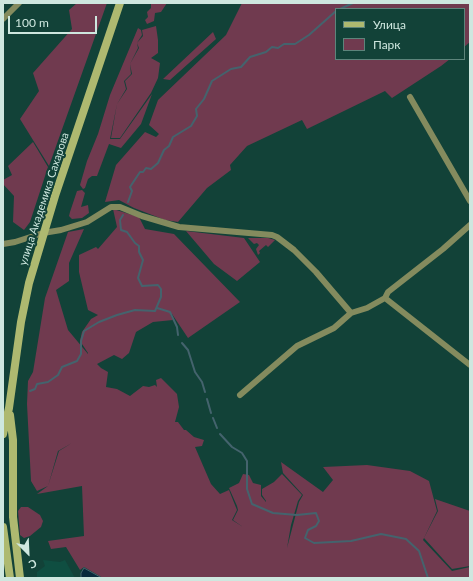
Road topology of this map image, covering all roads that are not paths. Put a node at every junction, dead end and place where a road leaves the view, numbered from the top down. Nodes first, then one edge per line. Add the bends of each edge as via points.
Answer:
1 (19, 3) edge
2 (120, 3) edge
3 (3, 19) edge
4 (410, 97) dead end
5 (470, 201) edge
6 (470, 225) edge
7 (43, 233) junction
8 (3, 244) edge
9 (384, 298) junction
10 (351, 313) junction
11 (470, 365) edge
12 (240, 395) dead end
13 (9, 408) junction
14 (3, 434) edge
15 (3, 527) edge
16 (10, 578) edge
17 (20, 578) edge

1 - 3 street
2 - 7 main road, улица Академика Сахарова
4 - 5 street
6 - 9 street
7 - 8 street
7 - 10 street via 87,222 111,207 120,207 179,227 272,235 294,250
7 - 13 main road, улица Академика Сахарова via 28,283
9 - 10 street via 367,308
9 - 11 street
10 - 12 street via 334,328 297,346
13 - 14 main road, улица Академика Сахарова
13 - 17 main road, улица Академика Сахарова via 13,518
15 - 16 main road

